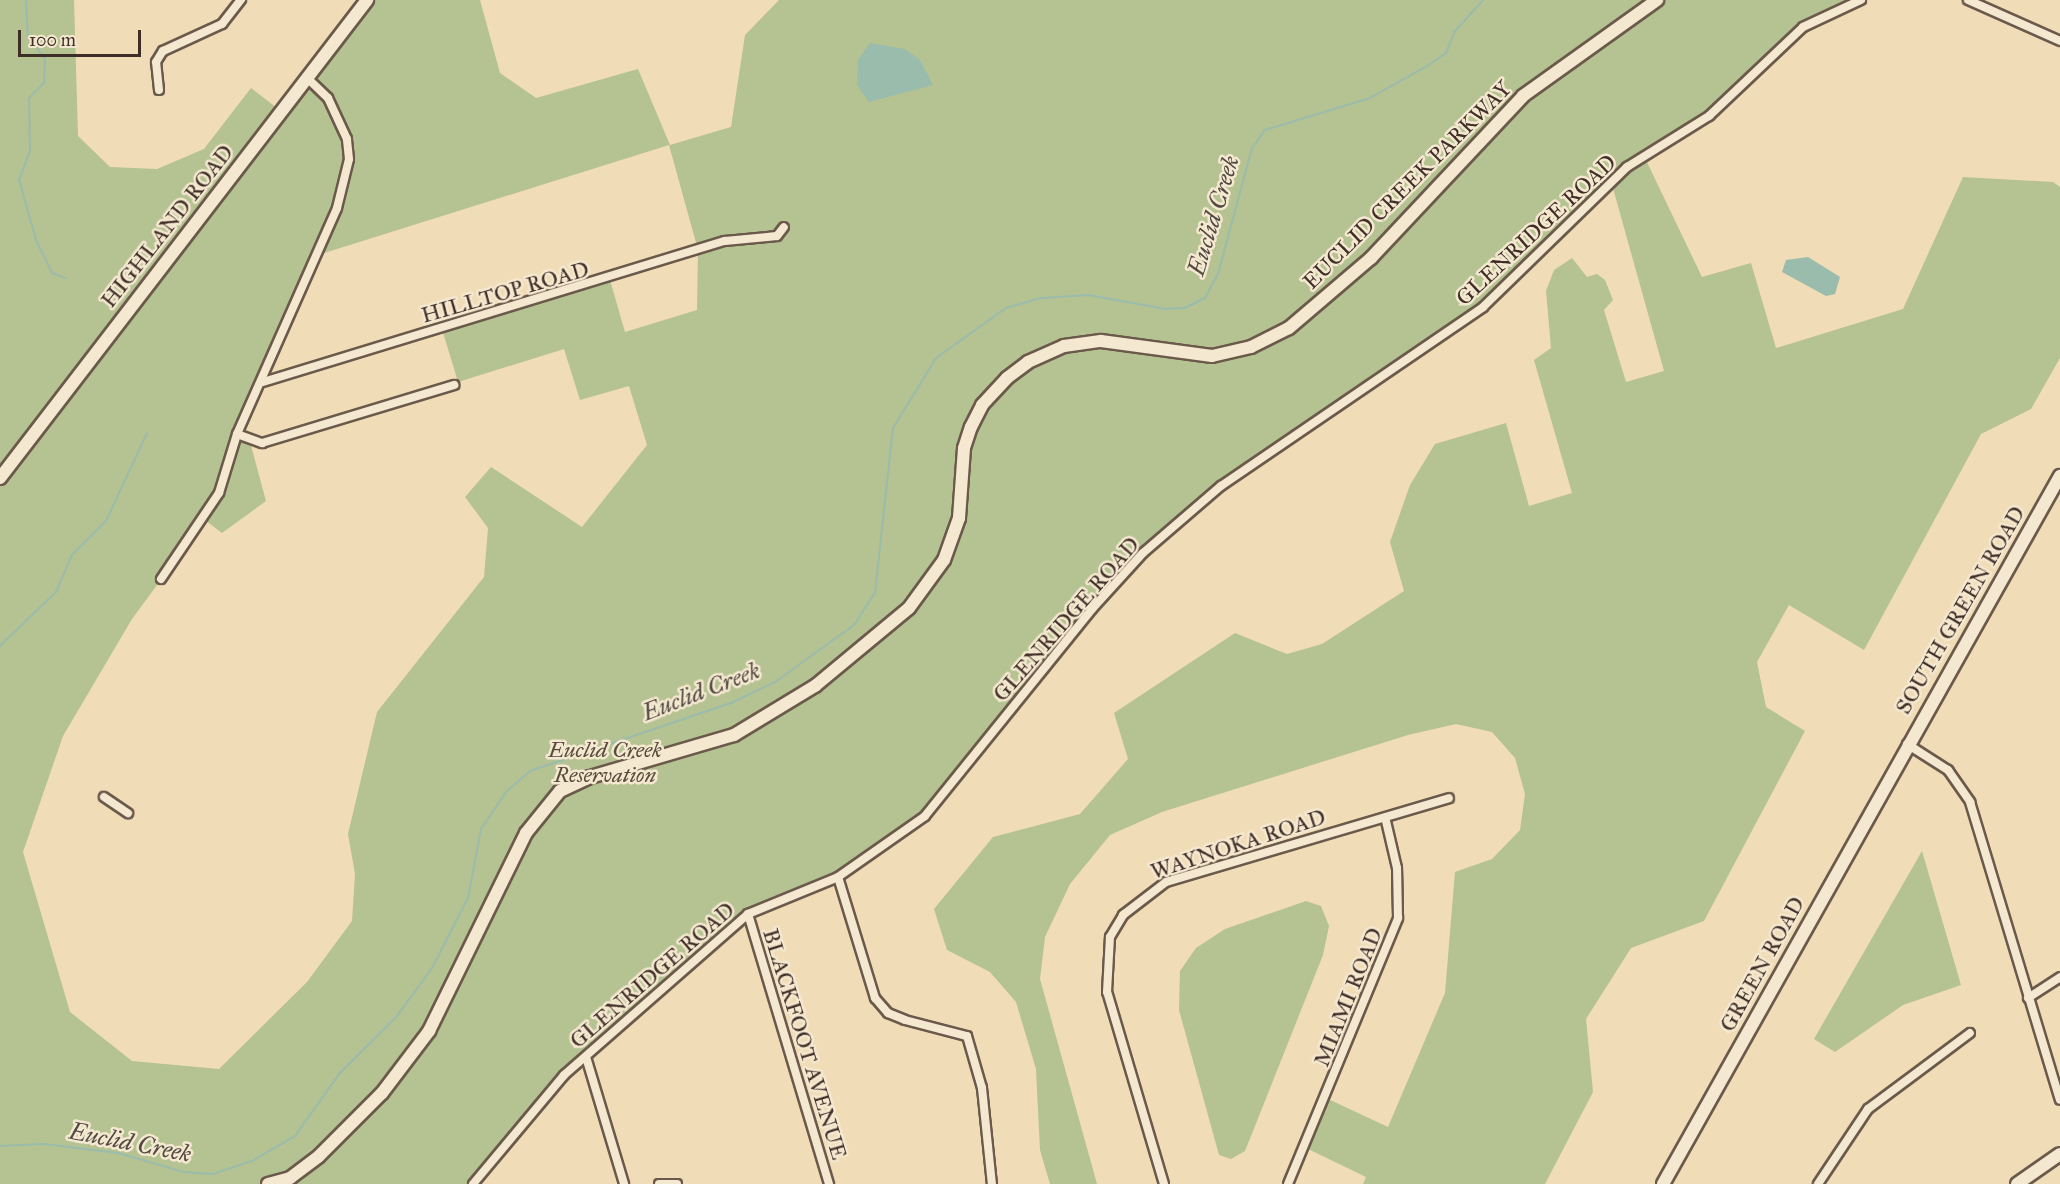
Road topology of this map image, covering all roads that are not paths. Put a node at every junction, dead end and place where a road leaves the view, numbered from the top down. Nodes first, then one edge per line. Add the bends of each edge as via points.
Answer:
1 (241, 0) edge
2 (368, 0) edge
3 (1657, 0) edge
4 (1861, 0) edge
5 (1968, 0) edge
6 (2060, 41) edge
7 (308, 79) junction
8 (159, 90) dead end
9 (784, 227) dead end
10 (263, 382) junction
11 (454, 385) dead end
12 (237, 434) junction
13 (2060, 476) edge
14 (0, 478) edge
15 (161, 579) dead end
16 (1907, 744) junction
17 (1897, 764) joint
18 (104, 797) dead end
19 (1449, 798) dead end
20 (128, 813) dead end
21 (1385, 817) junction
22 (838, 878) junction
23 (748, 914) junction
24 (2060, 977) edge
25 (2028, 998) junction
26 (1970, 1033) dead end
27 (586, 1057) junction
28 (2060, 1100) edge
29 (2060, 1154) edge
30 (2020, 1180) edge
31 (268, 1184) edge
32 (473, 1184) edge
33 (624, 1184) edge
34 (659, 1184) edge
35 (677, 1184) edge
36 (829, 1184) edge
37 (992, 1184) edge
38 (1164, 1184) edge
39 (1288, 1184) edge
40 (1662, 1184) edge
41 (1818, 1184) edge

1 - 8 street via 222,24 163,51 156,62
2 - 7 street, HIGHLAND ROAD
3 - 31 street, EUCLID CREEK PARKWAY via 1523,96 1371,258 1289,328 1251,347 1212,356 1101,341 1064,346 1028,362 1007,378 982,405 964,448 959,518 944,560 909,608 815,686 734,735 590,777 560,792 526,833 451,995 422,1040 382,1093 320,1156 290,1178
4 - 22 street, GLENRIDGE ROAD via 1803,27 1709,116 1627,167 1475,314 1221,486 1143,553 1092,609 925,816
5 - 6 street
7 - 10 street via 341,120 349,159 315,266
7 - 14 street, HIGHLAND ROAD
9 - 10 street, HILLTOP ROAD via 777,236 756,234
10 - 12 street
11 - 12 street via 262,442
12 - 15 street via 219,493
13 - 16 street, SOUTH GREEN ROAD
16 - 17 street, SOUTH GREEN ROAD
16 - 25 street via 1948,770 1970,802
17 - 40 street, GREEN ROAD
18 - 20 street
19 - 21 street, WAYNOKA ROAD
21 - 38 street, WAYNOKA ROAD via 1166,882 1142,895 1110,938 1107,992
21 - 39 street, MIAMI ROAD via 1397,868 1398,918
22 - 23 street, GLENRIDGE ROAD
22 - 37 street via 875,998 888,1013 967,1036 982,1088
23 - 27 street, GLENRIDGE ROAD
23 - 36 street, BLACKFOOT AVENUE
24 - 25 street
25 - 28 street
26 - 41 street via 1868,1109
27 - 32 street, GLENRIDGE ROAD via 535,1106
27 - 33 street
29 - 30 street
34 - 35 street

